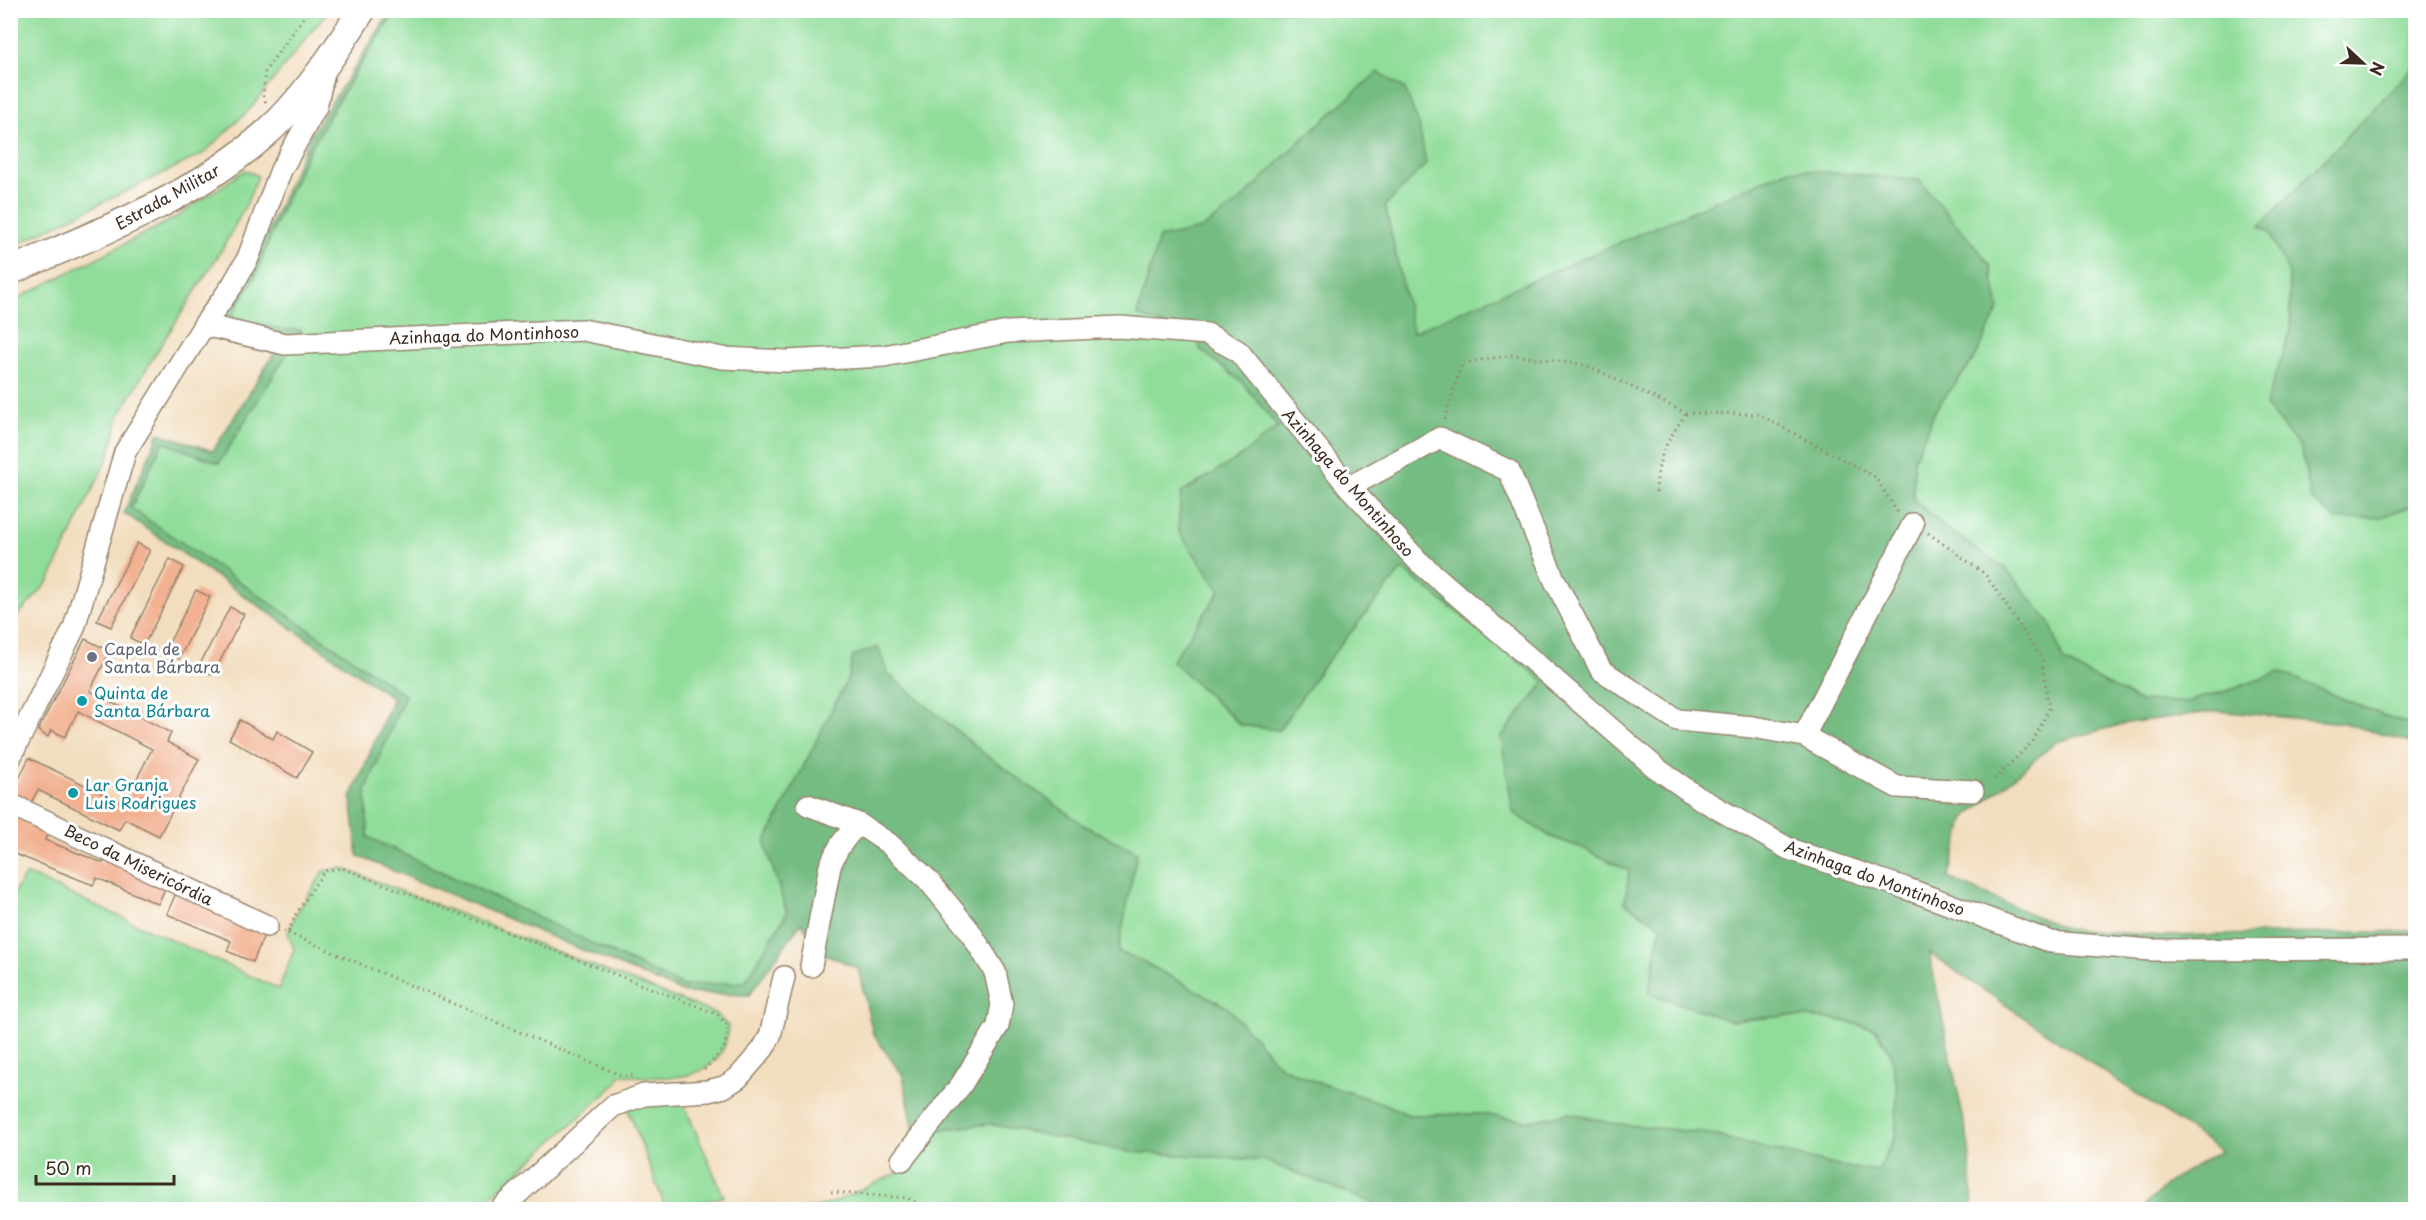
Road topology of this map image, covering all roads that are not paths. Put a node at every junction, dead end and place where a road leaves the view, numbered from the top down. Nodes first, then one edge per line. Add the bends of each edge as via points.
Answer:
1 (362, 10) edge
2 (326, 64) junction
3 (10, 271) edge
4 (204, 325) junction
5 (1350, 487) junction
6 (1913, 524) road end
7 (1804, 736) junction
8 (10, 758) edge
9 (1973, 791) road end
10 (10, 804) edge
11 (808, 805) dead end
12 (859, 824) junction
13 (267, 926) road end
14 (2415, 949) edge
15 (812, 966) dead end
16 (784, 977) dead end
17 (902, 1160) dead end
18 (500, 1209) edge

1 - 2 main road, Estrada Militar
2 - 3 main road, Estrada Militar via 278,121 237,156 192,186
2 - 4 street via 316,108 281,170 248,258
4 - 5 street, Azinhaga do Montinhoso via 285,344 583,330 722,358 787,361 884,356 1008,332 1120,327 1207,334 1238,351
4 - 8 street via 125,452 74,628
5 - 7 street via 1440,438 1509,471 1554,579 1601,670 1677,720
5 - 14 street, Azinhaga do Montinhoso via 1418,561 1656,768 1698,798 1789,849 2050,942 2151,950
6 - 7 street
7 - 9 street via 1897,787
10 - 13 street, Beco da Misericórdia
11 - 12 street
12 - 15 street via 841,843 830,866
12 - 17 street via 888,843 928,880 969,930 995,972 1002,1004 998,1026 981,1054
16 - 18 street via 770,1036 738,1078 708,1091 644,1095 613,1106

